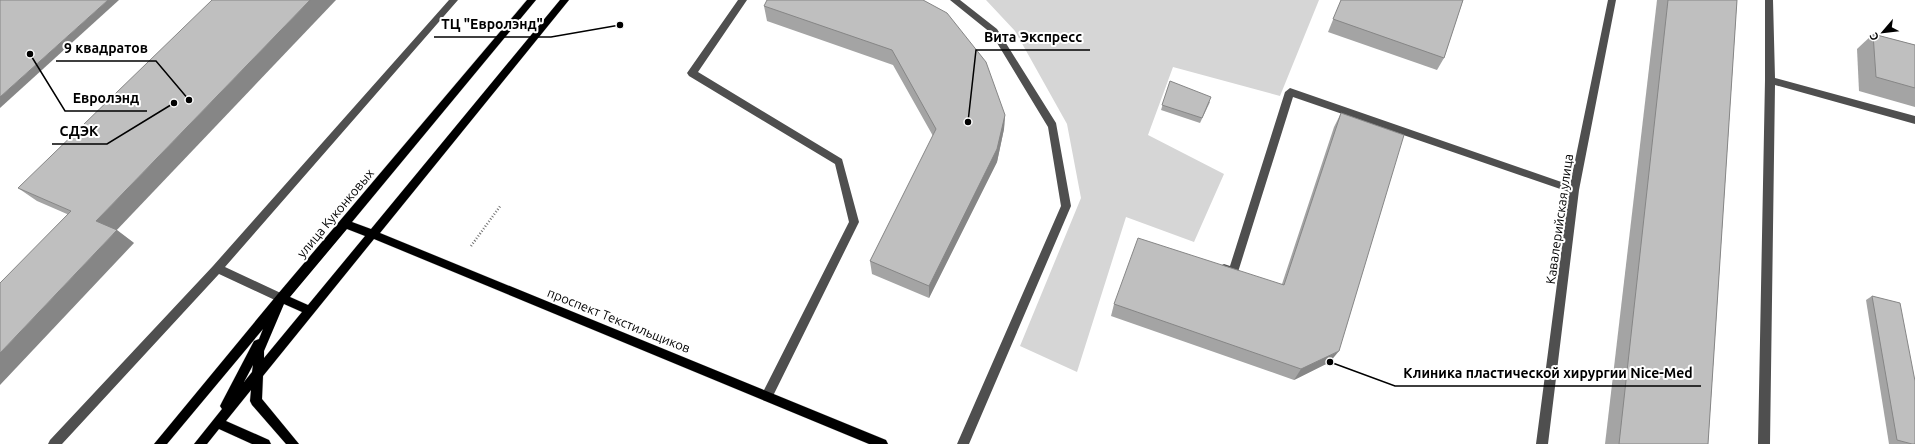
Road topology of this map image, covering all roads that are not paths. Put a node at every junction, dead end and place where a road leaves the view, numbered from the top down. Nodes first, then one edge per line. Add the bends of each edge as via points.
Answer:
1 (454, 0) edge
2 (532, 0) edge
3 (564, 0) edge
4 (743, 0) edge
5 (954, 0) edge
6 (1612, 0) edge
7 (1769, 0) edge
8 (1770, 80) junction
9 (1915, 120) edge
10 (1574, 190) junction
11 (344, 223) junction
12 (371, 234) junction
13 (1218, 267) edge
14 (217, 269) junction
15 (281, 298) junction
16 (310, 310) junction
17 (257, 374) junction
18 (767, 396) junction
19 (217, 423) junction
20 (54, 444) edge
21 (160, 444) edge
22 (200, 444) edge
23 (265, 444) edge
24 (293, 444) edge
25 (882, 444) edge
26 (963, 444) edge
27 (1542, 444) edge
28 (1764, 444) edge

1 - 14 street
2 - 11 main road, улица Куконковых
3 - 12 main road
4 - 18 street via 692,73 839,162 854,222
5 - 26 street via 994,31 1053,126 1066,206
6 - 10 street, Кавалерийская улица
7 - 8 street
8 - 9 street
8 - 28 street
10 - 13 street via 1290,92 1233,272
10 - 27 street, Кавалерийская улица
11 - 12 main road, проспект Текстильщиков
11 - 15 main road, улица Куконковых
12 - 16 main road
12 - 18 main road, проспект Текстильщиков
14 - 15 street
14 - 20 street
15 - 16 main road
15 - 17 main road via 259,351
15 - 19 main road
15 - 21 main road, улица Куконковых
16 - 17 main road
17 - 19 main road
17 - 24 main road via 256,401
18 - 25 main road, проспект Текстильщиков
19 - 22 main road
19 - 23 main road

